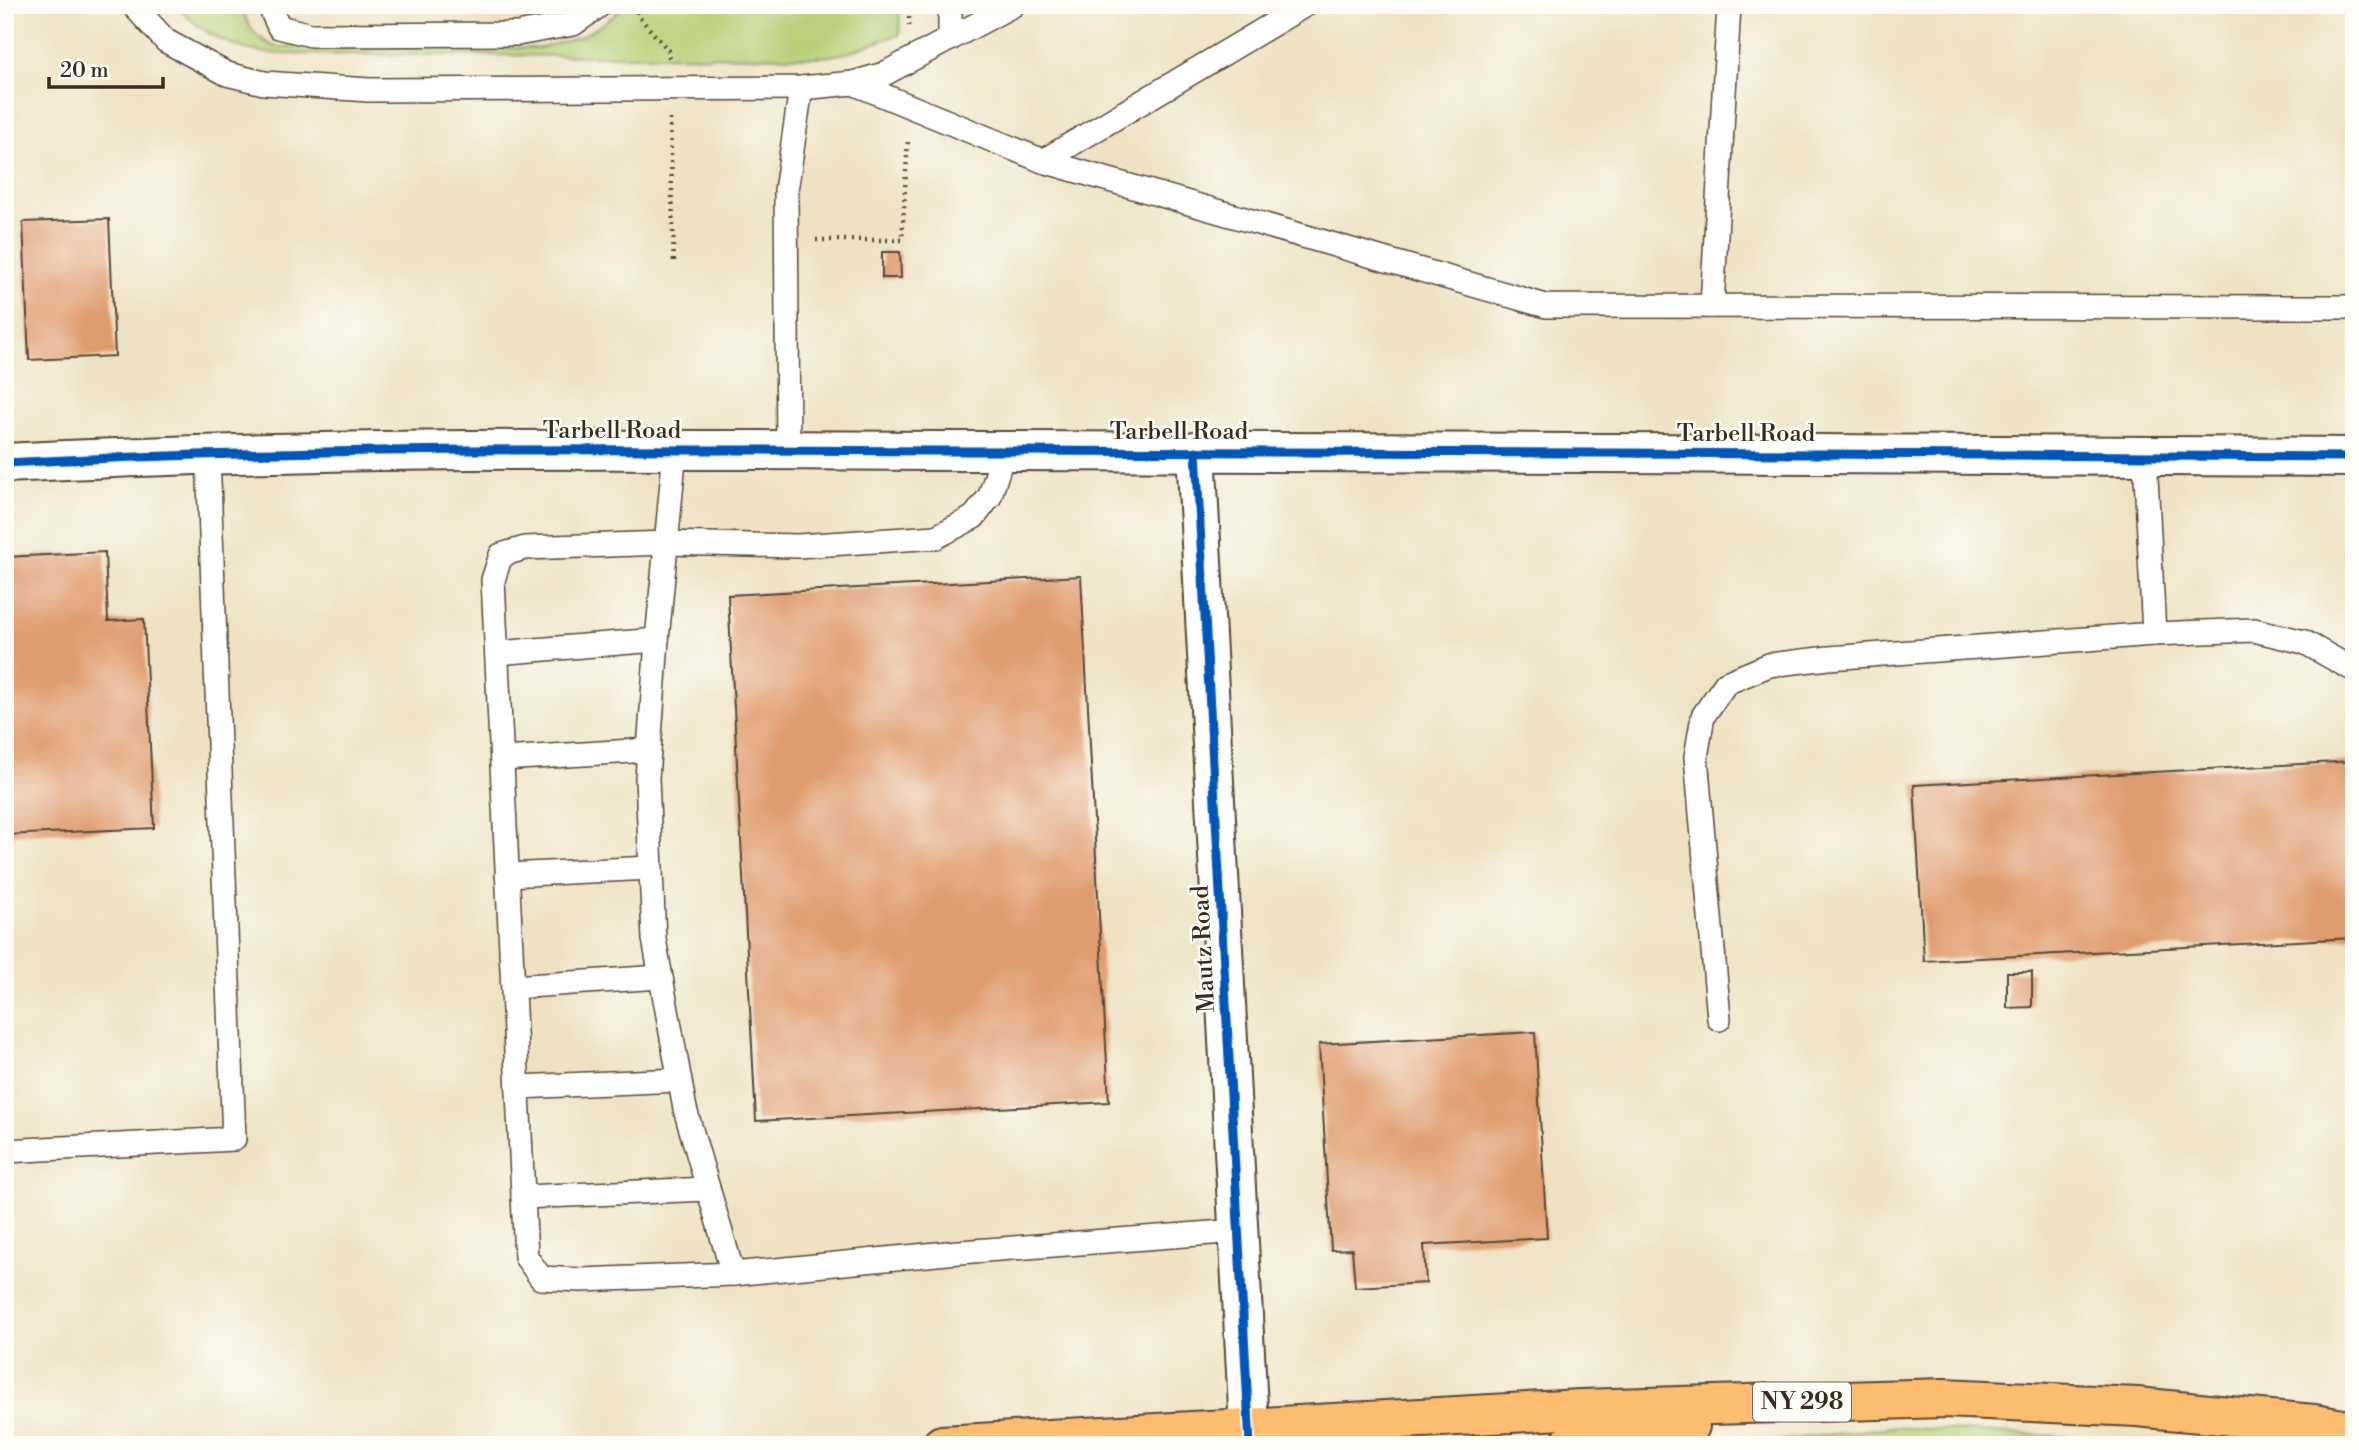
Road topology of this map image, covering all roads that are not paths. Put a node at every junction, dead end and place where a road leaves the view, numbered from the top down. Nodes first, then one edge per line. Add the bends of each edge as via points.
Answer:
1 (132, 5) edge
2 (269, 5) edge
3 (600, 5) edge
4 (950, 5) edge
5 (1013, 5) edge
6 (1304, 5) edge
7 (1728, 5) edge
8 (950, 39) junction
9 (853, 83) junction
10 (801, 88) junction
11 (1043, 161) junction
12 (1712, 306) junction
13 (2354, 307) edge
14 (675, 450) junction
15 (788, 450) junction
16 (1004, 451) junction
17 (1196, 451) junction
18 (208, 455) junction
19 (2145, 456) junction
20 (2354, 457) edge
21 (5, 463) edge
22 (666, 542) junction
23 (2154, 634) junction
24 (657, 640) junction
25 (497, 653) junction
26 (2354, 670) edge
27 (649, 750) junction
28 (502, 759) junction
29 (651, 868) junction
30 (507, 875) junction
31 (660, 977) junction
32 (513, 987) junction
33 (1719, 1019) dead end
34 (680, 1080) junction
35 (518, 1087) junction
36 (5, 1151) edge
37 (708, 1189) junction
38 (523, 1197) junction
39 (1238, 1231) junction
40 (733, 1275) junction
41 (1844, 1401) junction
42 (2354, 1431) edge
43 (1245, 1439) edge
44 (942, 1445) edge
45 (1569, 1445) edge

1 - 10 lane via 166,41 228,74 264,83 369,90
2 - 3 lane via 279,27 311,35 517,34 573,24
4 - 8 lane
5 - 8 lane
6 - 11 lane
7 - 12 lane
8 - 9 lane via 884,74
9 - 10 lane
9 - 11 lane
10 - 15 lane via 786,191
11 - 12 lane via 1546,306
12 - 13 lane
14 - 15 street, Tarbell Road
14 - 18 street, Tarbell Road
14 - 22 lane
15 - 16 street, Tarbell Road
16 - 17 street, Tarbell Road
16 - 22 lane via 990,496 974,517 936,537 798,546
17 - 19 street, Tarbell Road
17 - 39 street, Mautz Road
18 - 21 street, Tarbell Road
18 - 36 lane via 234,1139
19 - 20 street, Tarbell Road
19 - 23 lane
22 - 24 lane
22 - 25 lane via 525,548 501,555 493,580
23 - 26 lane via 2254,630 2304,642
23 - 33 lane via 1829,658 1769,665 1726,683 1703,716 1696,757
24 - 25 lane
24 - 27 lane
25 - 28 lane
27 - 28 lane
27 - 29 lane
28 - 30 lane
29 - 30 lane
29 - 31 lane via 653,939
30 - 32 lane
31 - 32 lane
31 - 34 lane
32 - 35 lane
34 - 35 lane
34 - 37 lane
35 - 38 lane
37 - 38 lane
37 - 40 lane
38 - 40 lane via 526,1257 541,1278
39 - 40 lane
39 - 43 street, Mautz Road
41 - 42 main road, NY 298 via 1944,1398 2137,1407
41 - 43 main road, NY 298 via 1580,1409
41 - 45 main road
43 - 44 main road, NY 298

